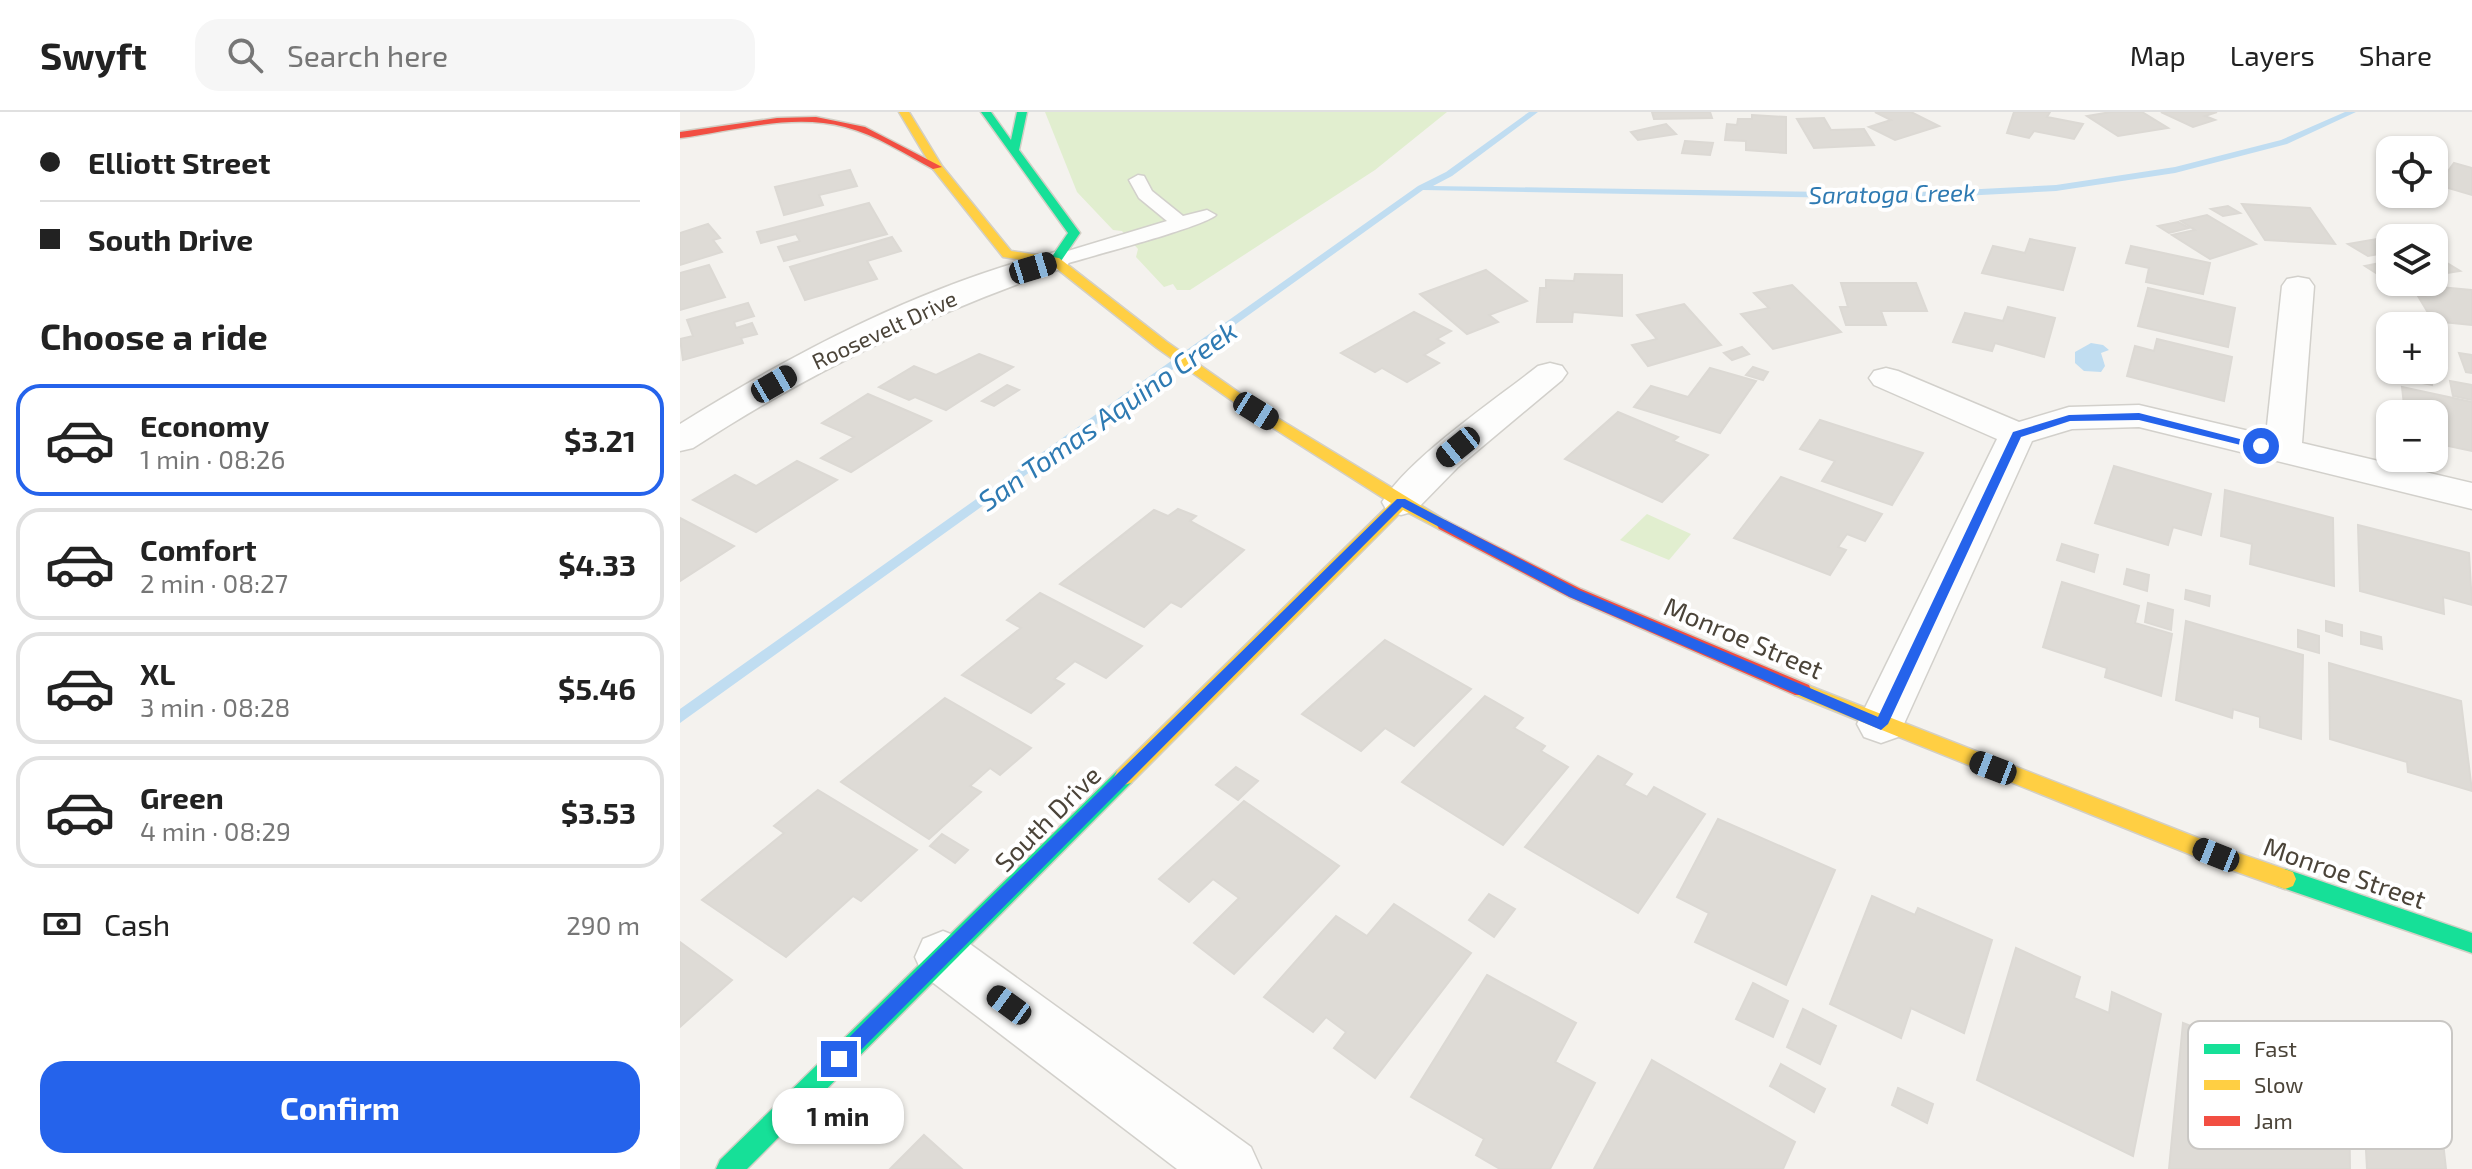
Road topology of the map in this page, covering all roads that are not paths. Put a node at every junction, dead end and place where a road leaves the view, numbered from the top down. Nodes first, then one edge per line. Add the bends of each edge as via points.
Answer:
1 (750, 112) edge
2 (904, 112) edge
3 (986, 112) edge
4 (1022, 112) edge
5 (680, 123) edge
6 (680, 135) edge
7 (1015, 148) junction
8 (937, 167) junction
9 (1138, 180) dead end
10 (1207, 215) dead end
11 (1181, 224) junction
12 (1055, 261) junction
13 (2298, 286) dead end
14 (1550, 373) dead end
15 (1886, 378) dead end
16 (2017, 434) junction
17 (680, 440) edge
18 (2283, 452) junction
19 (2472, 496) edge
20 (1401, 502) junction
21 (1881, 724) junction
22 (2472, 943) edge
23 (943, 957) junction
24 (729, 1169) edge
25 (1229, 1169) edge

1 - 5 main road
2 - 8 main road, Monroe Street
3 - 7 main road
4 - 7 main road
6 - 8 main road via 831,121 864,130
7 - 12 main road via 1074,233
8 - 12 main road, Monroe Street via 1007,254
9 - 11 lane via 1145,194
10 - 11 lane
11 - 12 lane
12 - 17 street, Roosevelt Drive via 990,281 881,326
12 - 20 main road, Monroe Street via 1216,384
13 - 18 street
14 - 20 street
15 - 16 street
16 - 18 street via 2069,418 2139,416
16 - 21 street
18 - 19 street
20 - 21 main road, Monroe Street via 1575,593
20 - 23 main road, South Drive
21 - 22 main road, Monroe Street via 2216,855
23 - 24 main road, South Drive
23 - 25 street

